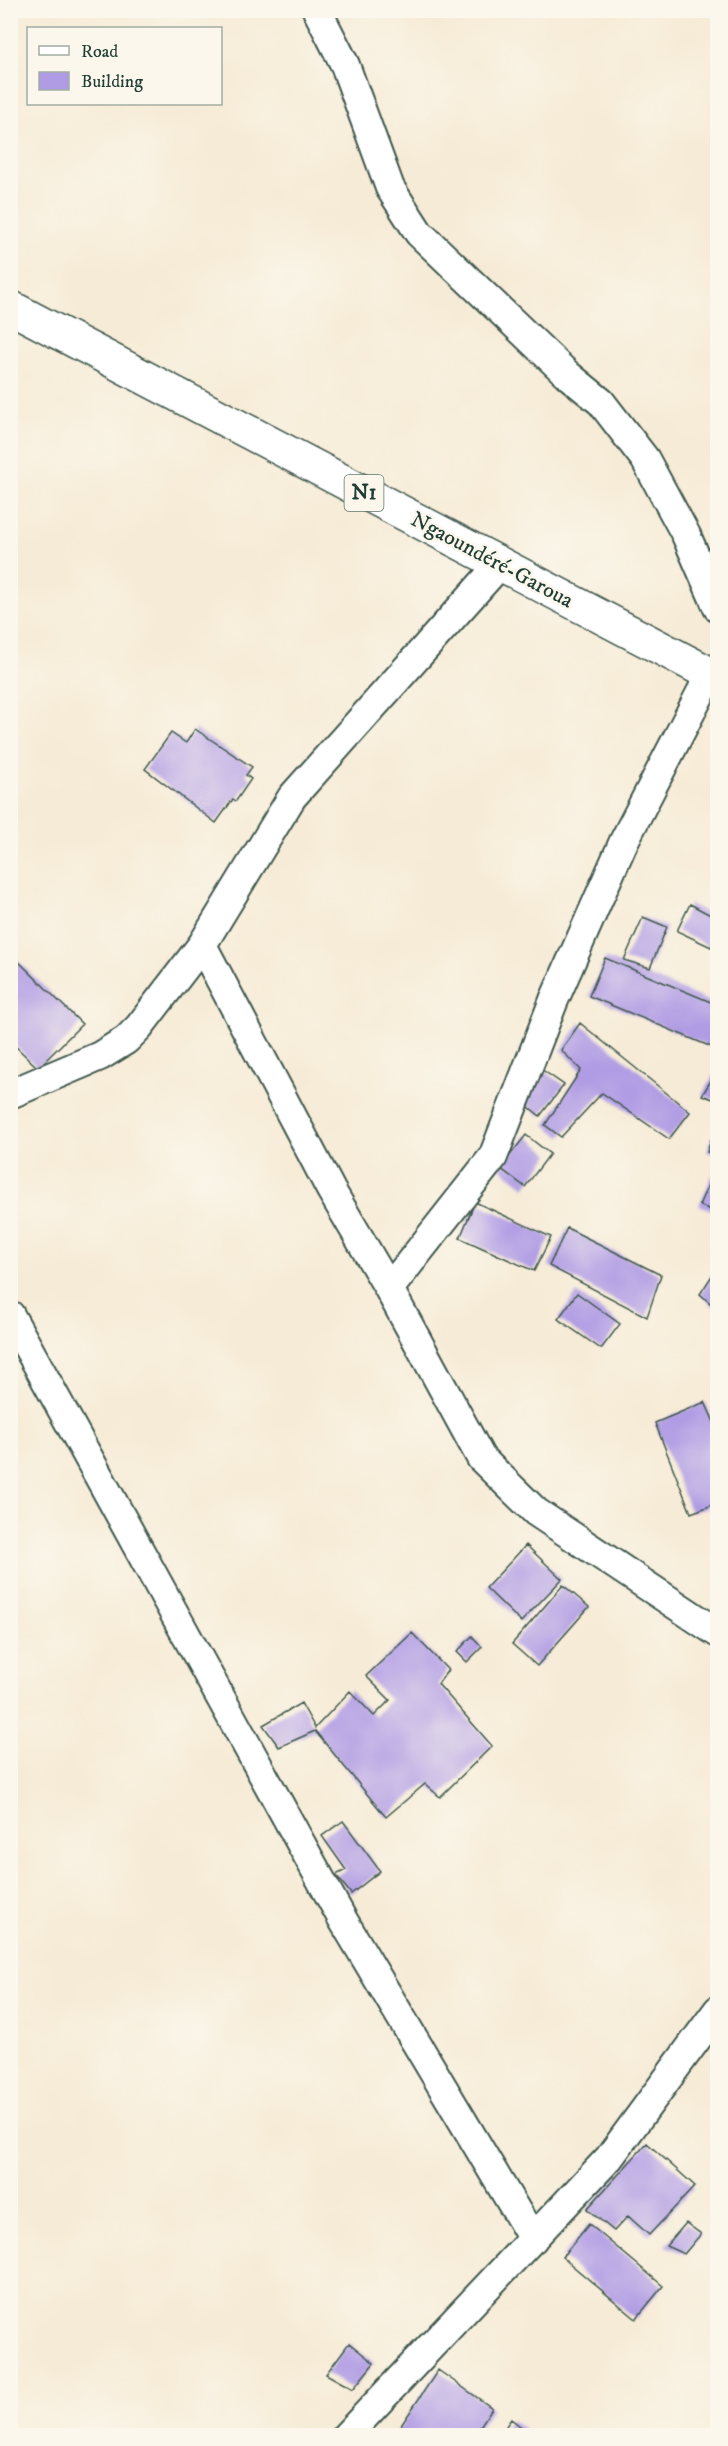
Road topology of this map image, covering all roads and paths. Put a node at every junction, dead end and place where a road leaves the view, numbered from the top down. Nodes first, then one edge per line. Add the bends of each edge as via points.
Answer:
1 (317, 10) edge
2 (10, 307) edge
3 (500, 564) junction
4 (717, 608) edge
5 (714, 676) edge
6 (202, 945) junction
7 (10, 1094) edge
8 (389, 1289) junction
9 (10, 1315) edge
10 (717, 1633) edge
11 (717, 2010) edge
12 (533, 2239) junction
13 (346, 2436) edge

1 - 4 street via 345,65 390,188 419,233 601,402 645,459 686,535
2 - 3 highway, Ngaoundéré-Garoua / N1
3 - 5 highway, Ngaoundéré-Garoua / N1
3 - 6 street via 292,797
5 - 8 street via 624,841 554,1000 492,1157
6 - 7 street via 126,1040 100,1056
6 - 8 street
8 - 10 street via 481,1458 503,1482 536,1512
9 - 12 street via 343,1920
11 - 12 street via 609,2158
12 - 13 street

